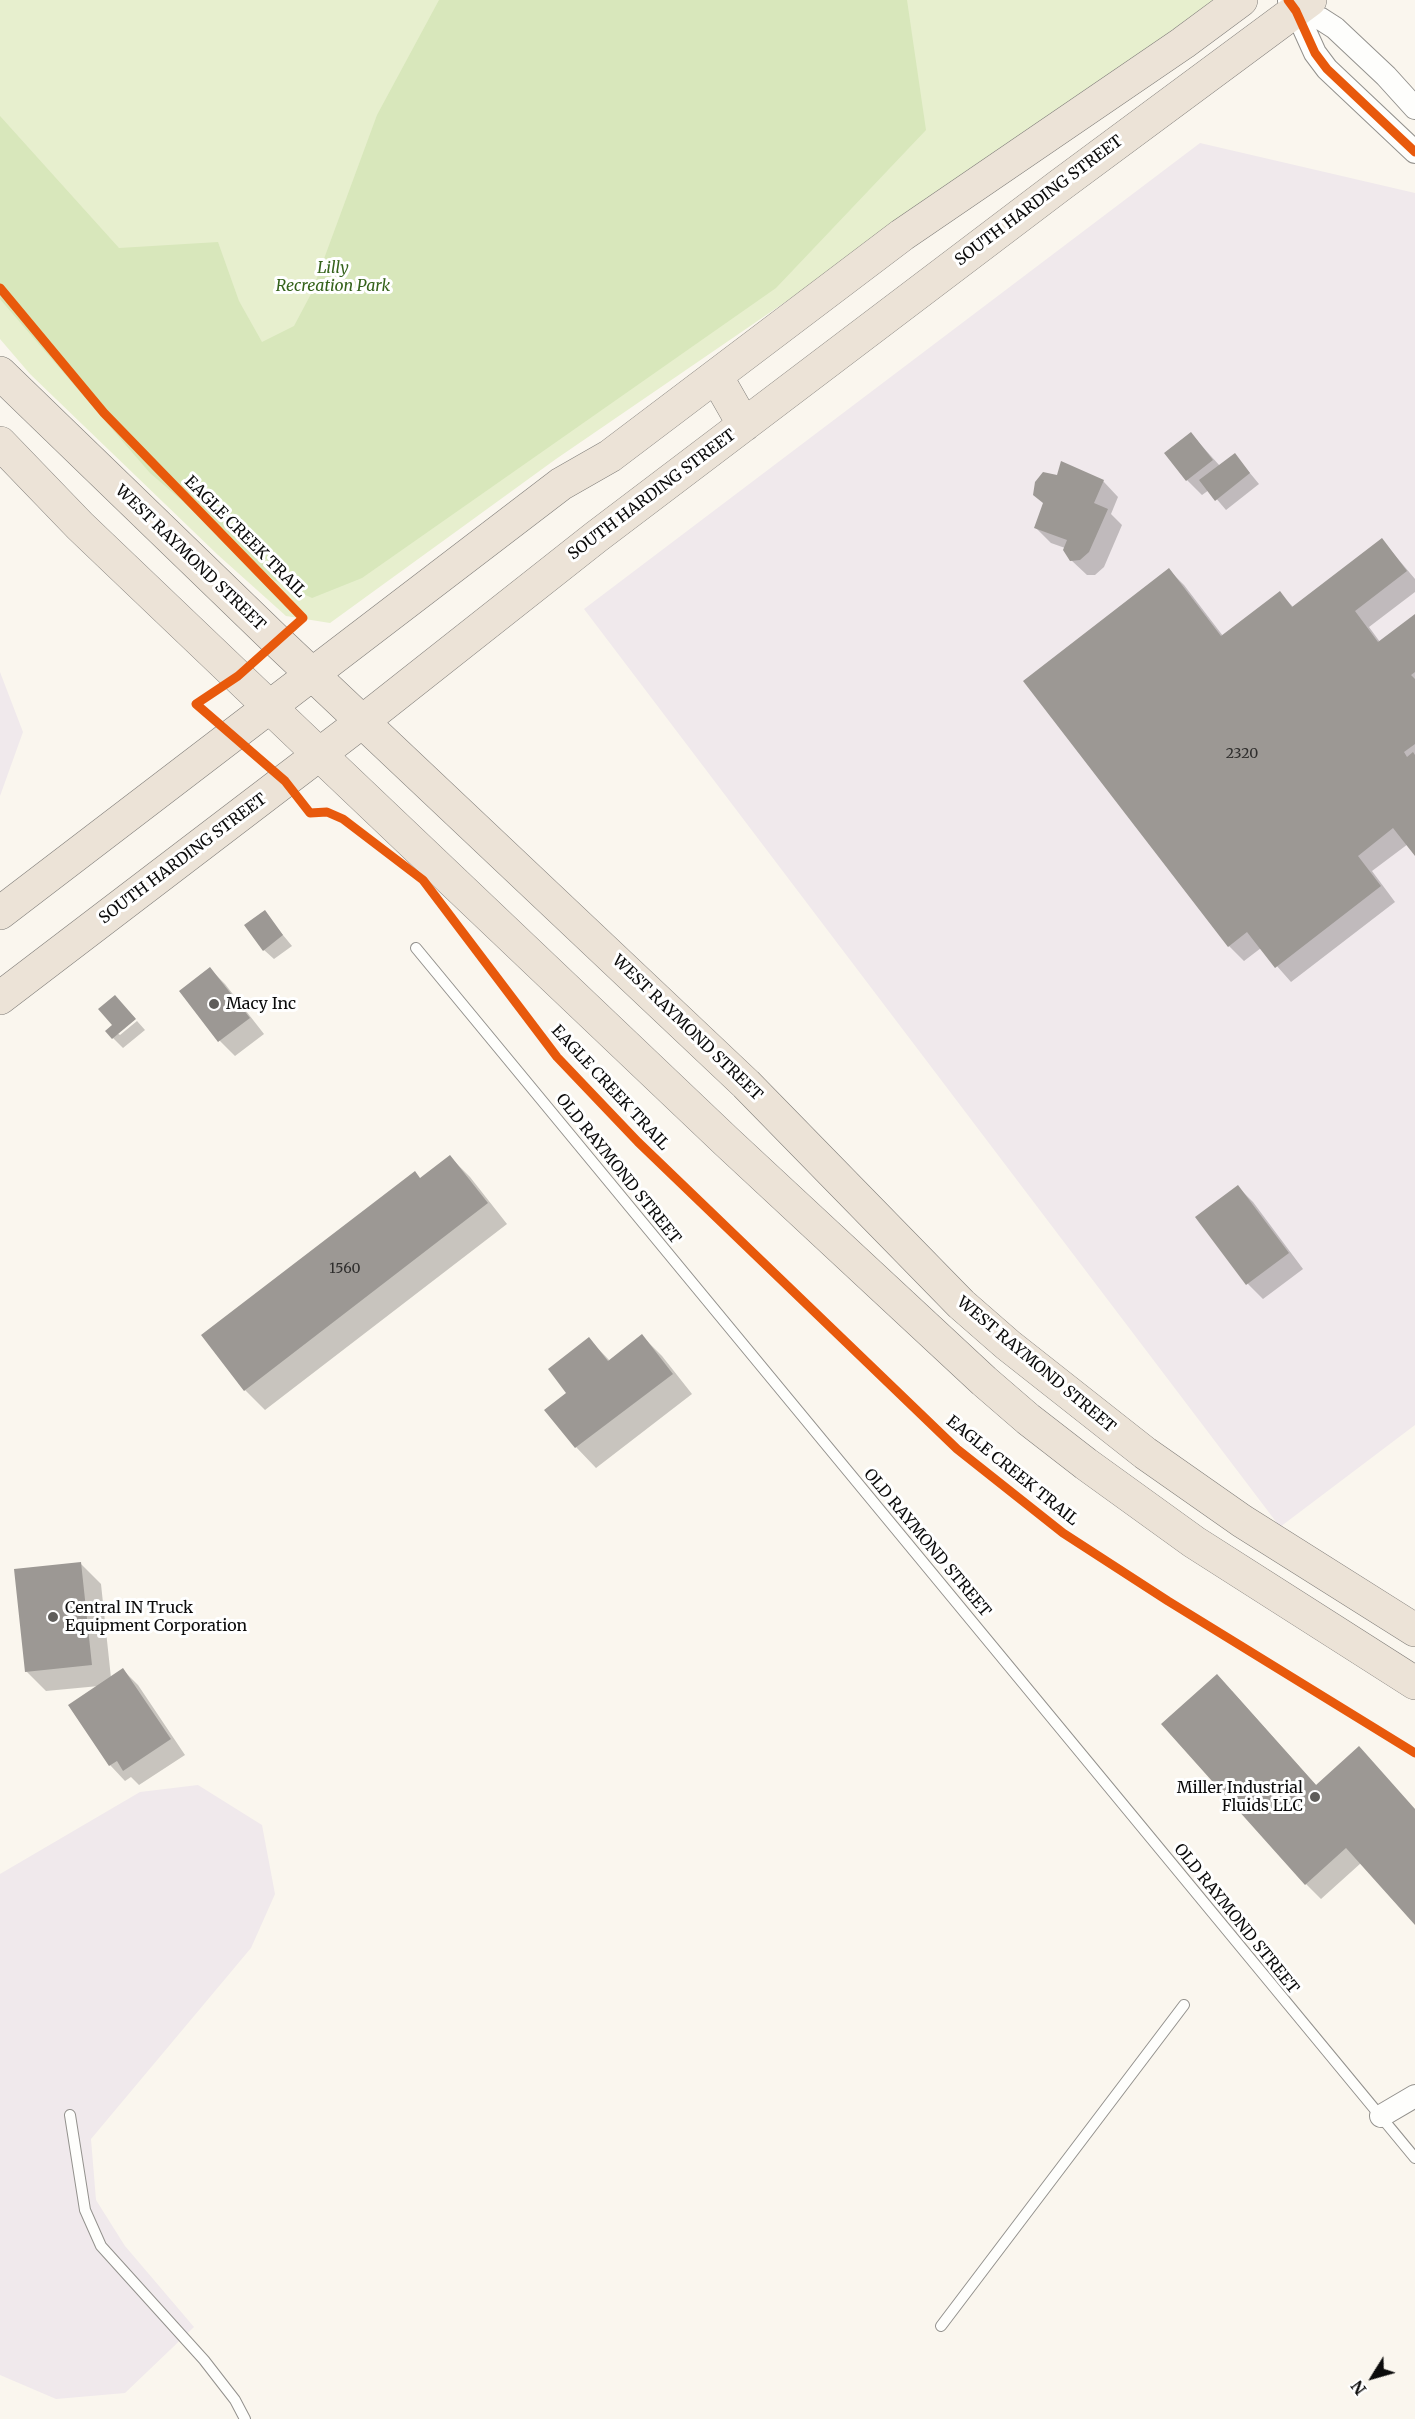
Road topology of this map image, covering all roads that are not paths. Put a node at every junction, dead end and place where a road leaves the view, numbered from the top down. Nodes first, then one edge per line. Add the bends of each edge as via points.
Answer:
1 (1241, 0) edge
2 (1298, 4) edge
3 (1415, 108) edge
4 (1415, 152) edge
5 (0, 374) edge
6 (716, 376) junction
7 (744, 425) junction
8 (0, 443) edge
9 (313, 674) junction
10 (270, 706) junction
11 (363, 721) junction
12 (320, 755) junction
13 (0, 913) edge
14 (416, 948) dead end
15 (0, 998) edge
16 (1415, 1630) edge
17 (1415, 1683) edge
18 (1184, 2005) dead end
19 (1415, 2096) edge
20 (70, 2115) dead end
21 (1381, 2116) junction
22 (1415, 2158) edge
23 (941, 2326) dead end
24 (244, 2419) edge

1 - 6 main road via 902,235
2 - 3 street via 1335,28
2 - 4 street via 1315,53
2 - 7 main road, SOUTH HARDING STREET
5 - 9 main road, WEST RAYMOND STREET
6 - 7 main road
6 - 9 main road via 610,456 561,484
7 - 11 main road, SOUTH HARDING STREET
8 - 10 main road via 80,526
9 - 10 main road
9 - 11 main road, WEST RAYMOND STREET
10 - 12 main road
10 - 13 main road
11 - 12 main road, SOUTH HARDING STREET
11 - 16 main road, WEST RAYMOND STREET via 746,1084 961,1304 1008,1345 1145,1454 1242,1521
12 - 15 main road, SOUTH HARDING STREET
12 - 17 main road via 727,1142 1028,1419 1194,1542
14 - 21 lane, OLD RAYMOND STREET
18 - 23 lane
19 - 21 street
20 - 24 lane via 85,2210 101,2246 204,2360 235,2400
21 - 22 lane, OLD RAYMOND STREET

